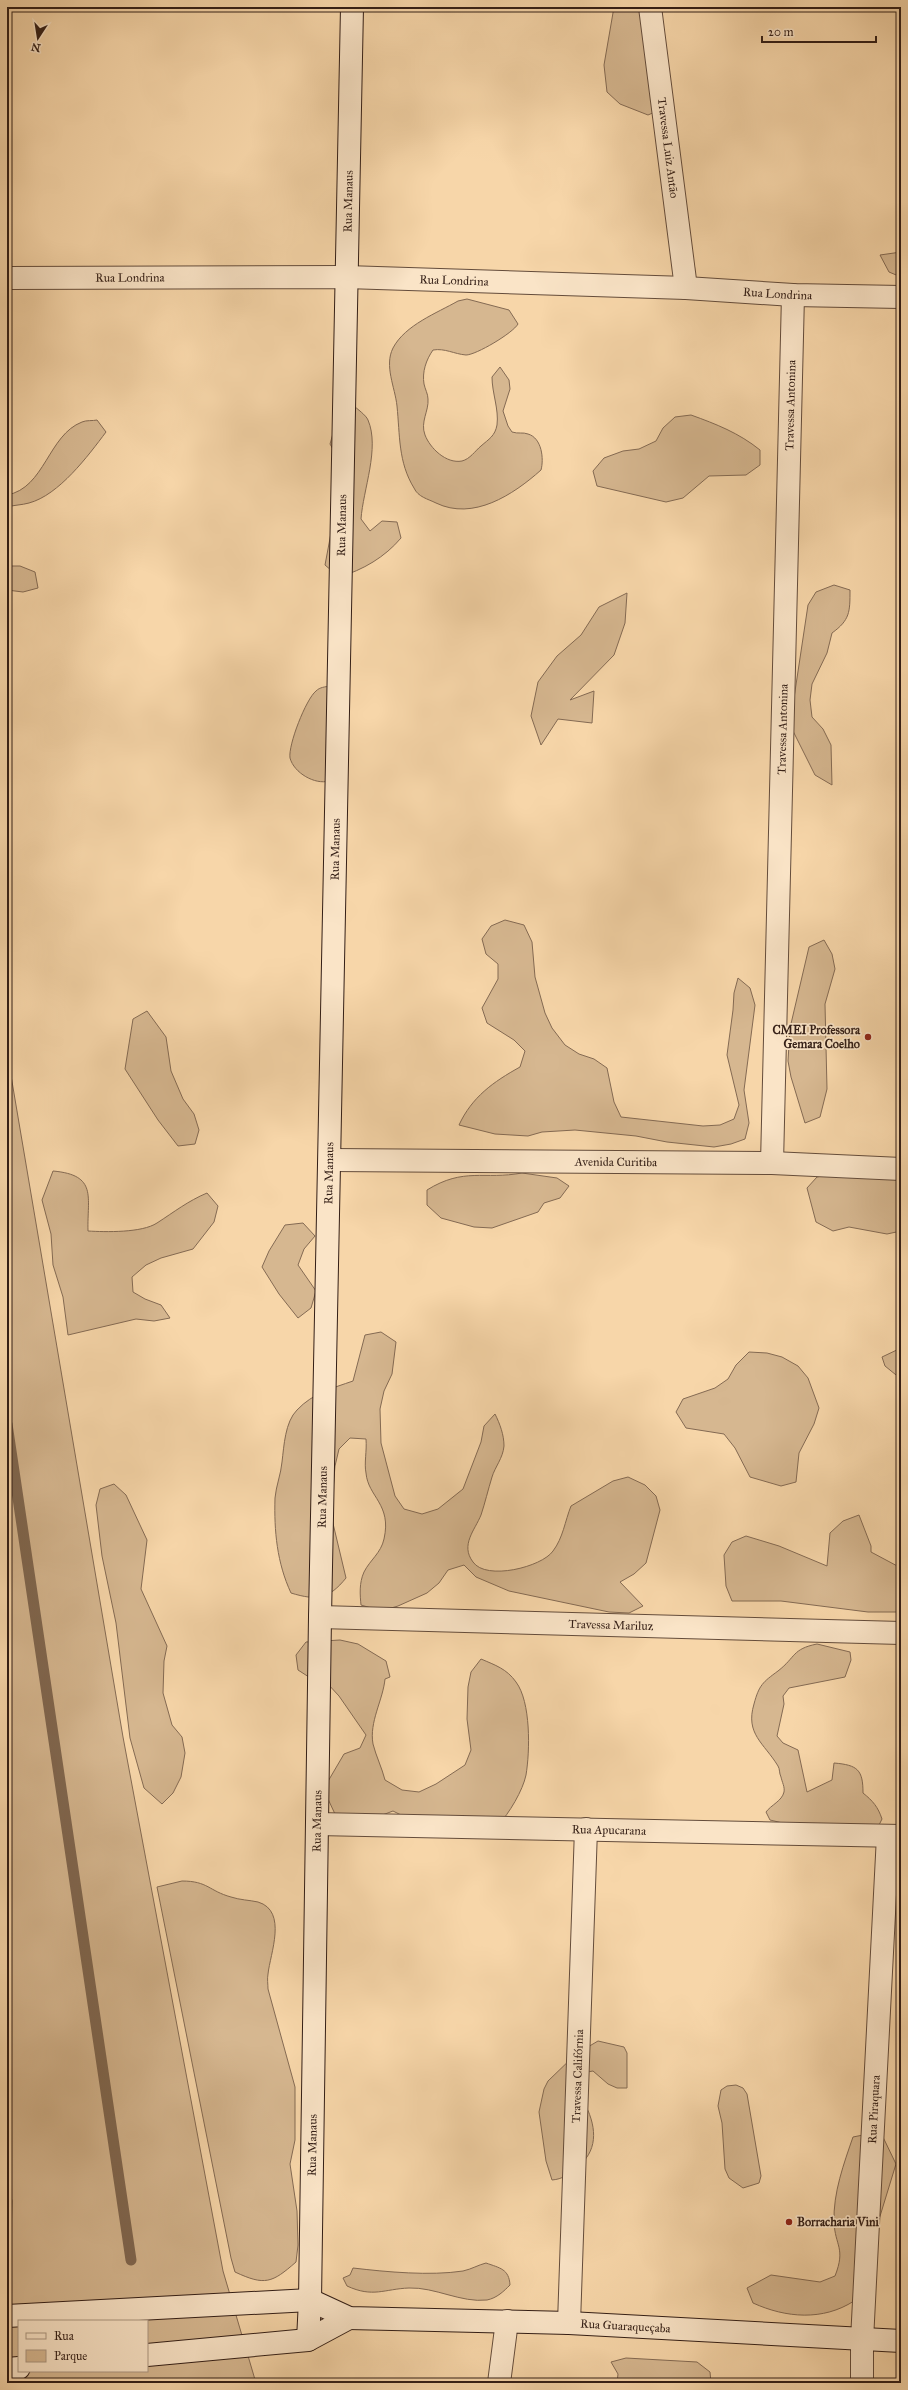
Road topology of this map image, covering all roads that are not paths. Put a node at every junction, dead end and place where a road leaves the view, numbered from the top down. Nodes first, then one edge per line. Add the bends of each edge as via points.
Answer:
1 (352, 7) edge
2 (650, 7) edge
3 (346, 277) junction
4 (7, 278) edge
5 (686, 288) junction
6 (794, 295) junction
7 (901, 297) edge
8 (331, 1160) junction
9 (772, 1163) junction
10 (901, 1169) edge
11 (320, 1617) junction
12 (901, 1633) edge
13 (317, 1824) junction
14 (586, 1829) junction
15 (894, 1836) edge
16 (310, 2300) junction
17 (7, 2316) edge
18 (349, 2318) junction
19 (507, 2322) junction
20 (569, 2323) junction
21 (308, 2340) junction
22 (862, 2340) junction
23 (901, 2341) edge
24 (148, 2355) edge
25 (18, 2368) edge
26 (7, 2369) edge
27 (499, 2383) edge
28 (862, 2383) edge

1 - 3 street, Rua Manaus
2 - 5 street, Travessa Luiz Antão
3 - 4 street, Rua Londrina
3 - 5 street, Rua Londrina
3 - 8 street, Rua Manaus
5 - 6 street, Rua Londrina
6 - 7 street, Rua Londrina
6 - 9 street, Travessa Antonina
8 - 9 street, Avenida Curitiba
8 - 11 street, Rua Manaus
9 - 10 street, Avenida Curitiba
11 - 12 street, Travessa Mariluz
11 - 13 street, Rua Manaus
13 - 14 street, Rua Apucarana
13 - 16 street, Rua Manaus
14 - 15 street, Rua Apucarana
14 - 20 street, Travessa Califórnia
15 - 22 street, Rua Piraquara
16 - 17 street
16 - 18 street, Rua Guaraqueçaba
16 - 21 street, Rua Manaus
18 - 19 street, Rua Guaraqueçaba
18 - 21 street, Rua Guaraqueçaba
19 - 20 street, Rua Guaraqueçaba
19 - 27 street
20 - 22 street, Rua Guaraqueçaba
21 - 24 street
22 - 23 street, Rua Guaraqueçaba
22 - 28 street, Rua Piraquara
25 - 26 street

